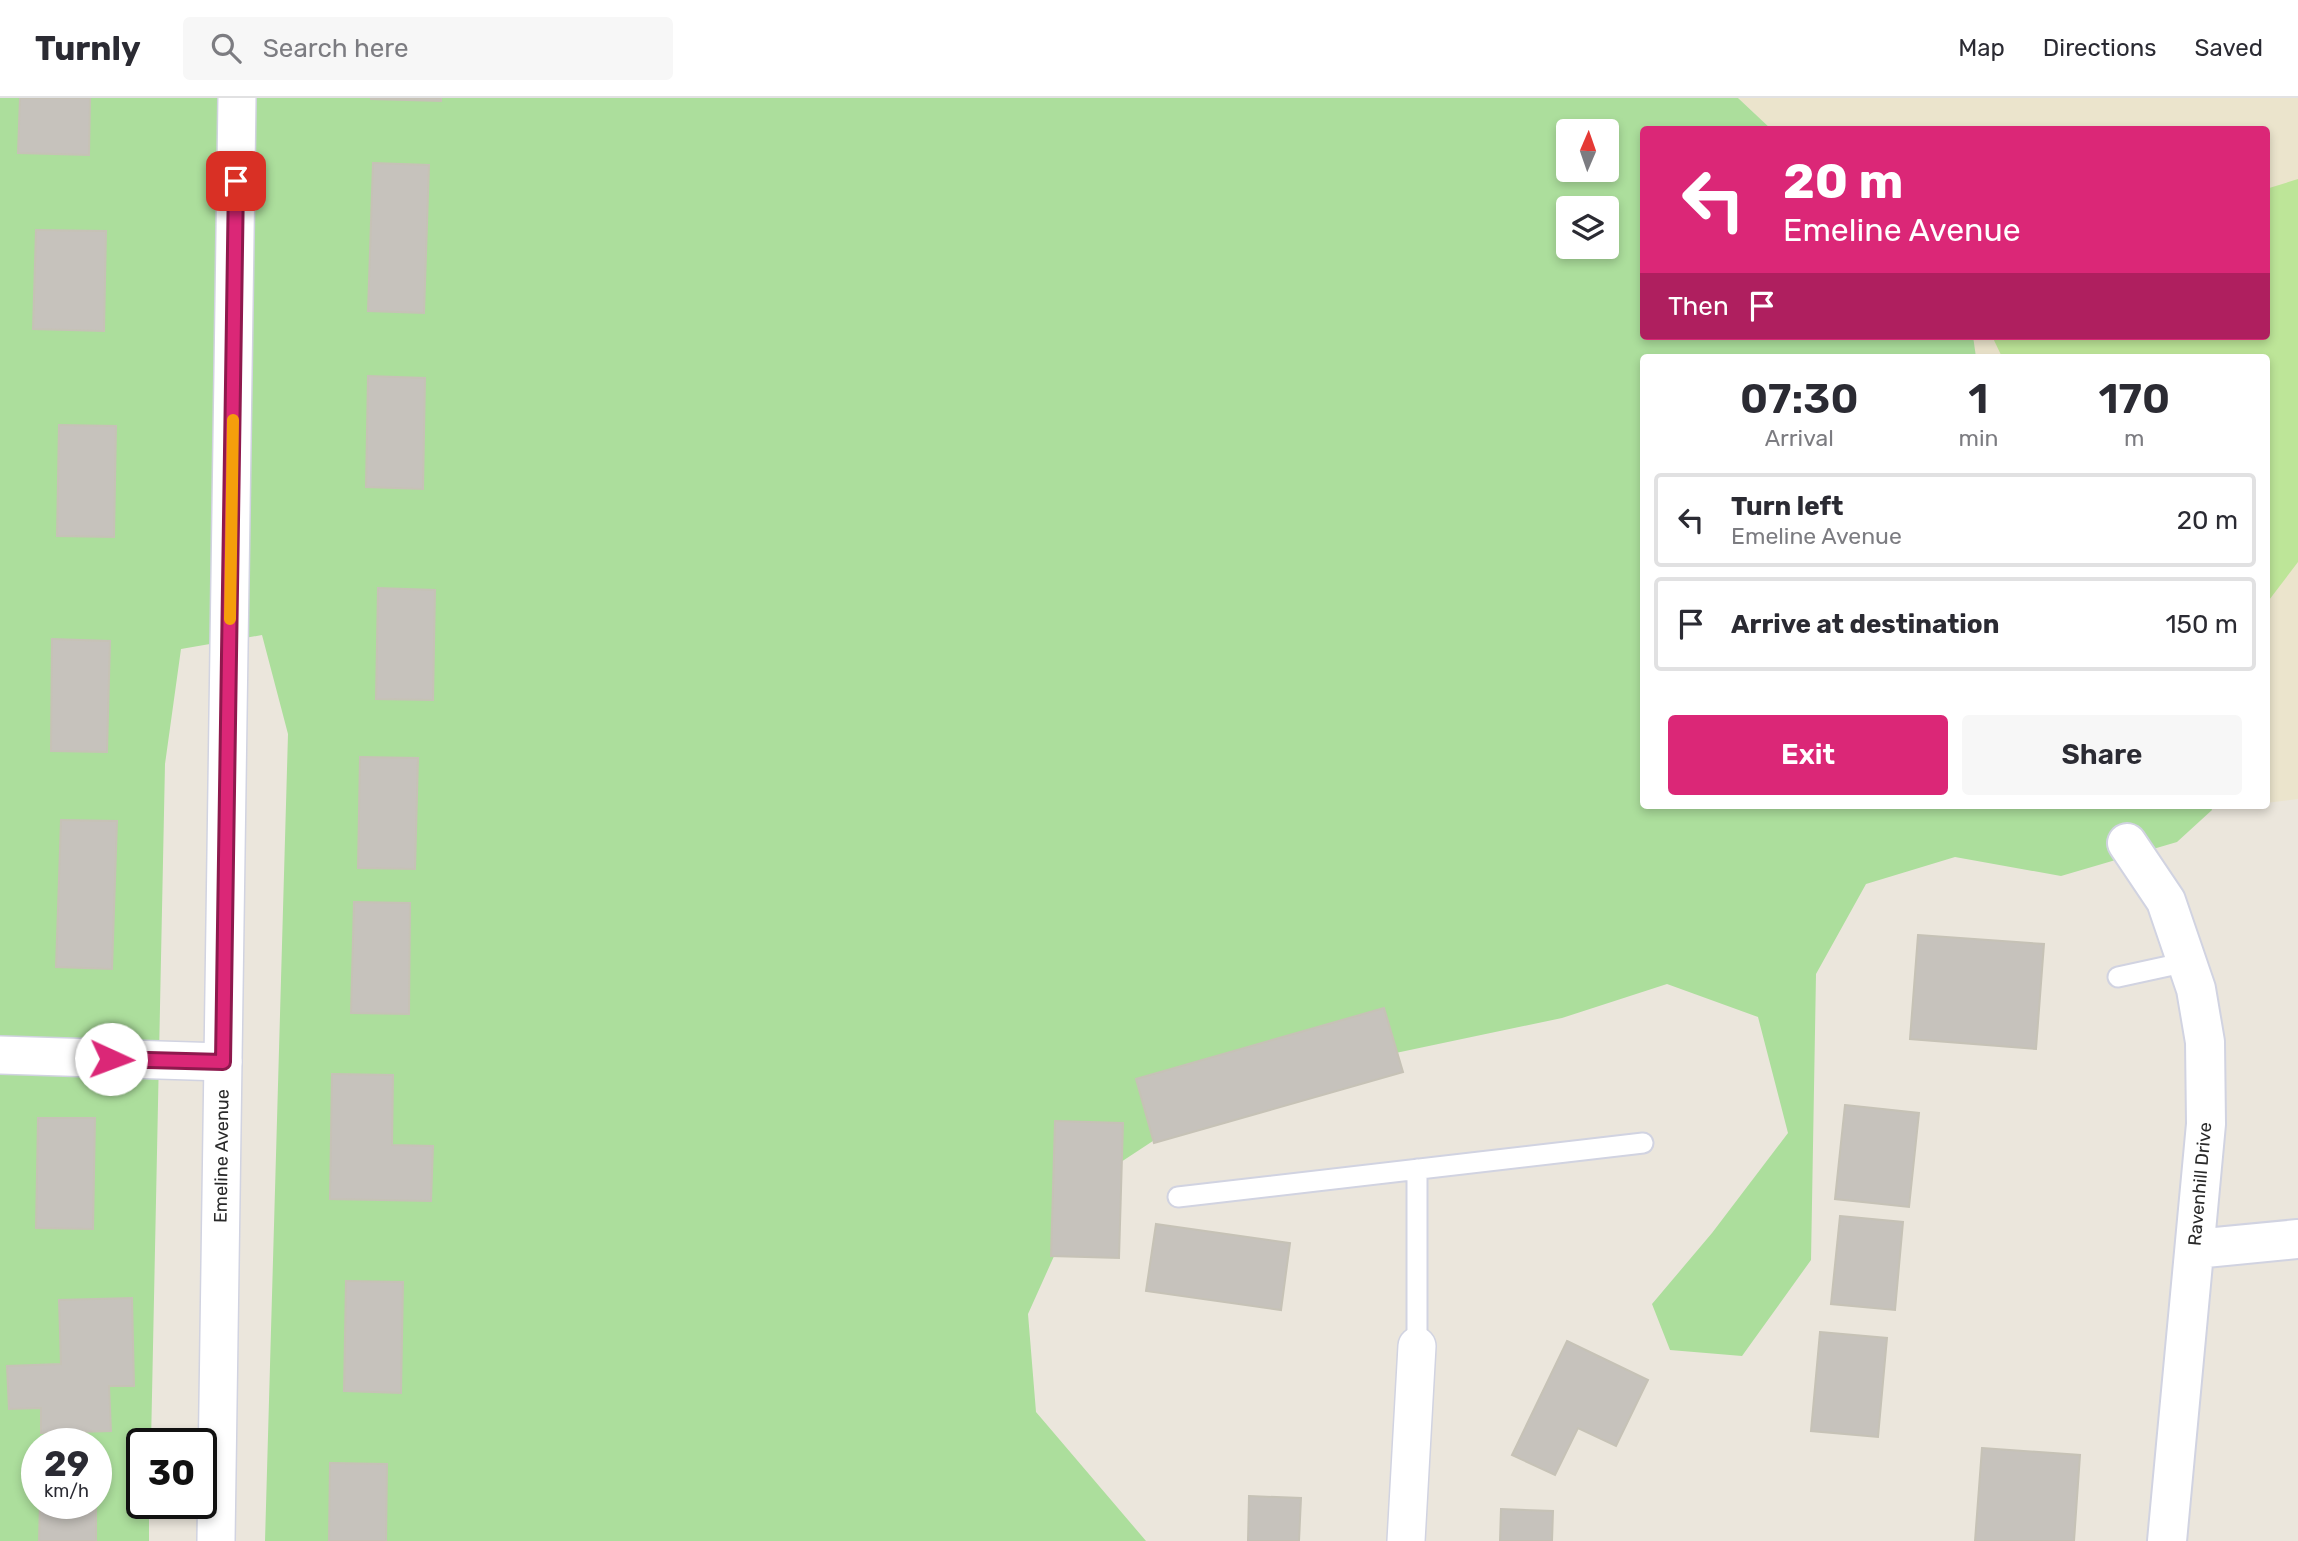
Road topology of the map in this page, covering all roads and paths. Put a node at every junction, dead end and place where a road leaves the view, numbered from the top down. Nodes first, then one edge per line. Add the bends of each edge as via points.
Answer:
1 (237, 98) edge
2 (2127, 843) dead end
3 (2187, 962) junction
4 (2118, 976) dead end
5 (0, 1055) edge
6 (223, 1062) junction
7 (1643, 1143) dead end
8 (1417, 1169) junction
9 (1178, 1197) dead end
10 (2298, 1239) edge
11 (2195, 1249) junction
12 (1417, 1346) joint
13 (216, 1541) edge
14 (1406, 1541) edge
15 (2167, 1541) edge

1 - 6 street, Emeline Avenue
2 - 3 street, Ravenhill Drive via 2166,901
3 - 4 lane
3 - 11 street, Ravenhill Drive via 2205,1042 2206,1124
5 - 6 street
6 - 13 street, Emeline Avenue
7 - 8 lane
8 - 9 lane
8 - 12 lane
10 - 11 street
11 - 15 street, Ravenhill Drive
12 - 14 street

